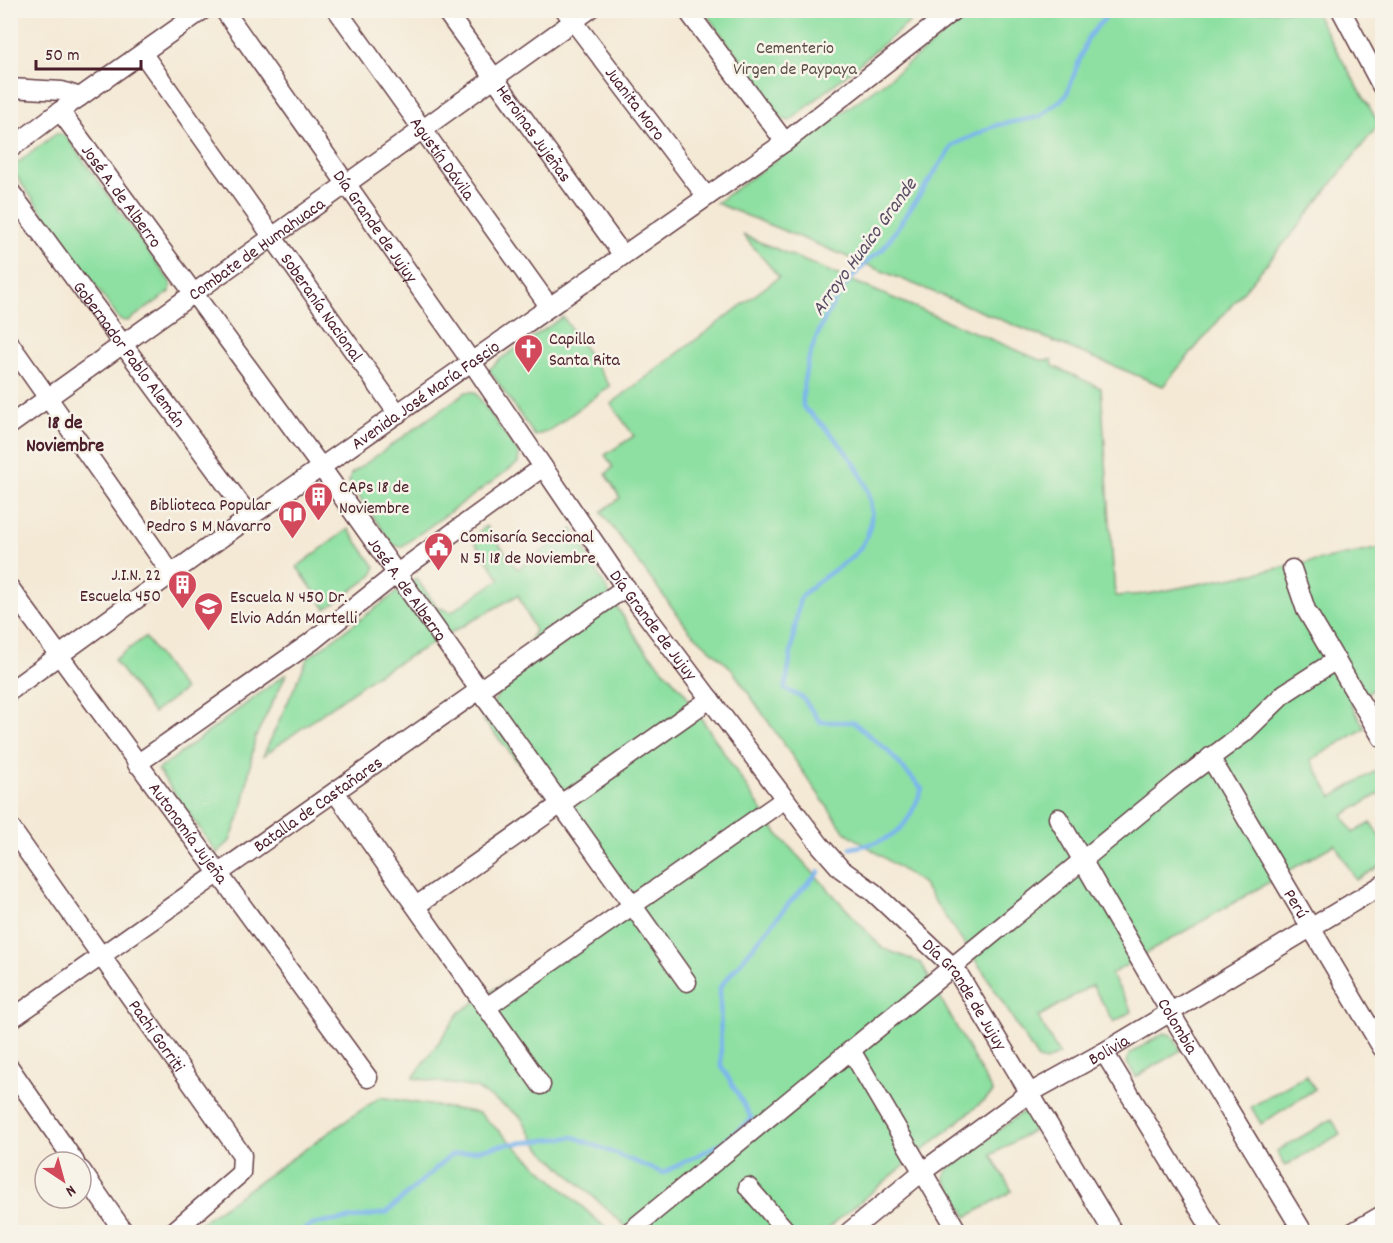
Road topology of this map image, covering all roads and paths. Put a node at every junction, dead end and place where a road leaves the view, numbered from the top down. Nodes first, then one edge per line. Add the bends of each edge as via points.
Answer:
1 (203, 10) edge
2 (224, 10) edge
3 (337, 10) edge
4 (445, 10) edge
5 (589, 10) edge
6 (687, 10) edge
7 (954, 10) edge
8 (1341, 10) edge
9 (569, 16) edge
10 (143, 54) junction
11 (495, 80) junction
12 (1383, 87) edge
13 (10, 88) edge
14 (80, 97) junction
15 (60, 111) junction
16 (424, 129) junction
17 (785, 142) junction
18 (10, 149) edge
19 (346, 185) junction
20 (10, 191) edge
21 (706, 196) junction
22 (271, 238) junction
23 (622, 254) junction
24 (195, 295) junction
25 (549, 306) junction
26 (125, 343) junction
27 (10, 344) edge
28 (471, 361) junction
29 (49, 397) junction
30 (398, 414) junction
31 (10, 425) edge
32 (321, 467) junction
33 (543, 467) junction
34 (250, 517) junction
35 (1292, 569) dead end
36 (171, 573) junction
37 (396, 574) junction
38 (626, 587) junction
39 (10, 588) edge
40 (59, 655) junction
41 (1336, 660) junction
42 (10, 691) edge
43 (478, 691) junction
44 (710, 699) junction
45 (1375, 706) edge
46 (1383, 738) edge
47 (1210, 757) junction
48 (137, 764) junction
49 (335, 792) junction
50 (785, 799) junction
51 (560, 805) junction
52 (1058, 818) dead end
53 (10, 827) edge
54 (1083, 861) junction
55 (218, 874) junction
56 (1383, 885) edge
57 (416, 906) junction
58 (632, 906) junction
59 (1310, 928) junction
60 (104, 957) junction
61 (954, 968) junction
62 (687, 982) dead end
63 (487, 1007) junction
64 (1170, 1012) junction
65 (10, 1020) edge
66 (1383, 1048) edge
67 (852, 1052) junction
68 (1104, 1052) junction
69 (10, 1068) edge
70 (368, 1078) dead end
71 (541, 1085) dead end
72 (1028, 1094) junction
73 (67, 1150) edge
74 (922, 1172) junction
75 (748, 1187) dead end
76 (93, 1188) edge
77 (1383, 1215) edge
78 (124, 1233) edge
79 (173, 1233) edge
80 (629, 1233) edge
81 (787, 1233) edge
82 (849, 1233) edge
83 (958, 1233) edge
84 (1113, 1233) edge
85 (1213, 1233) edge
86 (1303, 1233) edge
87 (1353, 1233) edge

1 - 10 street
2 - 19 street, Día Grande de Jujuy
3 - 16 street, Agustín Dávila
4 - 11 street, Heroinas Jujeñas
5 - 9 street, Combate de Humahuaca
6 - 17 street
7 - 17 street, Avenida José María Fascio
8 - 12 street
9 - 11 street, Combate de Humahuaca
9 - 21 street, Juanita Moro
10 - 14 street
10 - 22 street, Soberanía Nacional
11 - 16 street, Combate de Humahuaca
11 - 23 street, Heroinas Jujeñas
13 - 14 street via 62,90
14 - 15 street
15 - 18 street
15 - 24 street, José A. de Alberro
16 - 19 street, Combate de Humahuaca
16 - 25 street, Agustín Dávila
17 - 21 street, Avenida José María Fascio
19 - 22 street, Combate de Humahuaca
19 - 28 street, Día Grande de Jujuy
20 - 26 street, Gobernador Pablo Alemán
21 - 23 street, Avenida José María Fascio
22 - 24 street, Combate de Humahuaca
22 - 30 street, Soberanía Nacional
23 - 25 street, Avenida José María Fascio
24 - 26 street, Combate de Humahuaca
24 - 32 street, José A. de Alberro
25 - 28 street, Avenida José María Fascio
26 - 29 street, Combate de Humahuaca
26 - 34 street, Gobernador Pablo Alemán
27 - 29 street
28 - 30 street, Avenida José María Fascio
28 - 33 street, Día Grande de Jujuy
29 - 31 street, Combate de Humahuaca
29 - 36 street
30 - 32 street, Avenida José María Fascio
32 - 34 street, Avenida José María Fascio
32 - 37 street, José A. de Alberro
33 - 37 street
33 - 38 street, Día Grande de Jujuy
34 - 36 street, Avenida José María Fascio
35 - 41 street via 1306,610
36 - 40 street, Avenida José María Fascio
37 - 43 street, José A. de Alberro
37 - 48 street via 310,642
38 - 43 street, Batalla de Castañares
38 - 44 street, Día Grande de Jujuy
39 - 40 street, Autonomía Jujeña
40 - 42 street, Avenida José María Fascio
40 - 48 street, Autonomía Jujeña
41 - 45 street
41 - 47 street via 1285,693 1244,733
43 - 49 street, Batalla de Castañares
43 - 51 street, José A. de Alberro
44 - 50 street, Día Grande de Jujuy
44 - 51 street
45 - 46 street
47 - 54 street
47 - 59 street, Perú
48 - 55 street, Autonomía Jujeña
49 - 55 street, Batalla de Castañares
49 - 57 street
50 - 58 street
50 - 61 street, Día Grande de Jujuy via 841,869 873,892
51 - 57 street
51 - 58 street, José A. de Alberro
52 - 54 street, Colombia
53 - 60 street, Pachi Gorriti
54 - 61 street
54 - 64 street, Colombia
55 - 60 street, Batalla de Castañares
55 - 70 street, Autonomía Jujeña
56 - 59 street, Bolivia
57 - 63 street
58 - 62 street, José A. de Alberro
58 - 63 street
59 - 64 street, Bolivia
59 - 66 street, Perú
60 - 65 street, Batalla de Castañares
60 - 79 street, Pachi Gorriti via 242,1155 241,1173
61 - 67 street
61 - 72 street, Día Grande de Jujuy
63 - 71 street
64 - 68 street, Bolivia
64 - 86 street, Colombia
67 - 74 street
67 - 80 street
68 - 72 street, Bolivia
68 - 85 street
69 - 73 street
72 - 74 street, Bolivia
72 - 84 street, Día Grande de Jujuy
74 - 82 street, Bolivia
74 - 83 street
75 - 81 street
76 - 78 street
77 - 87 street

